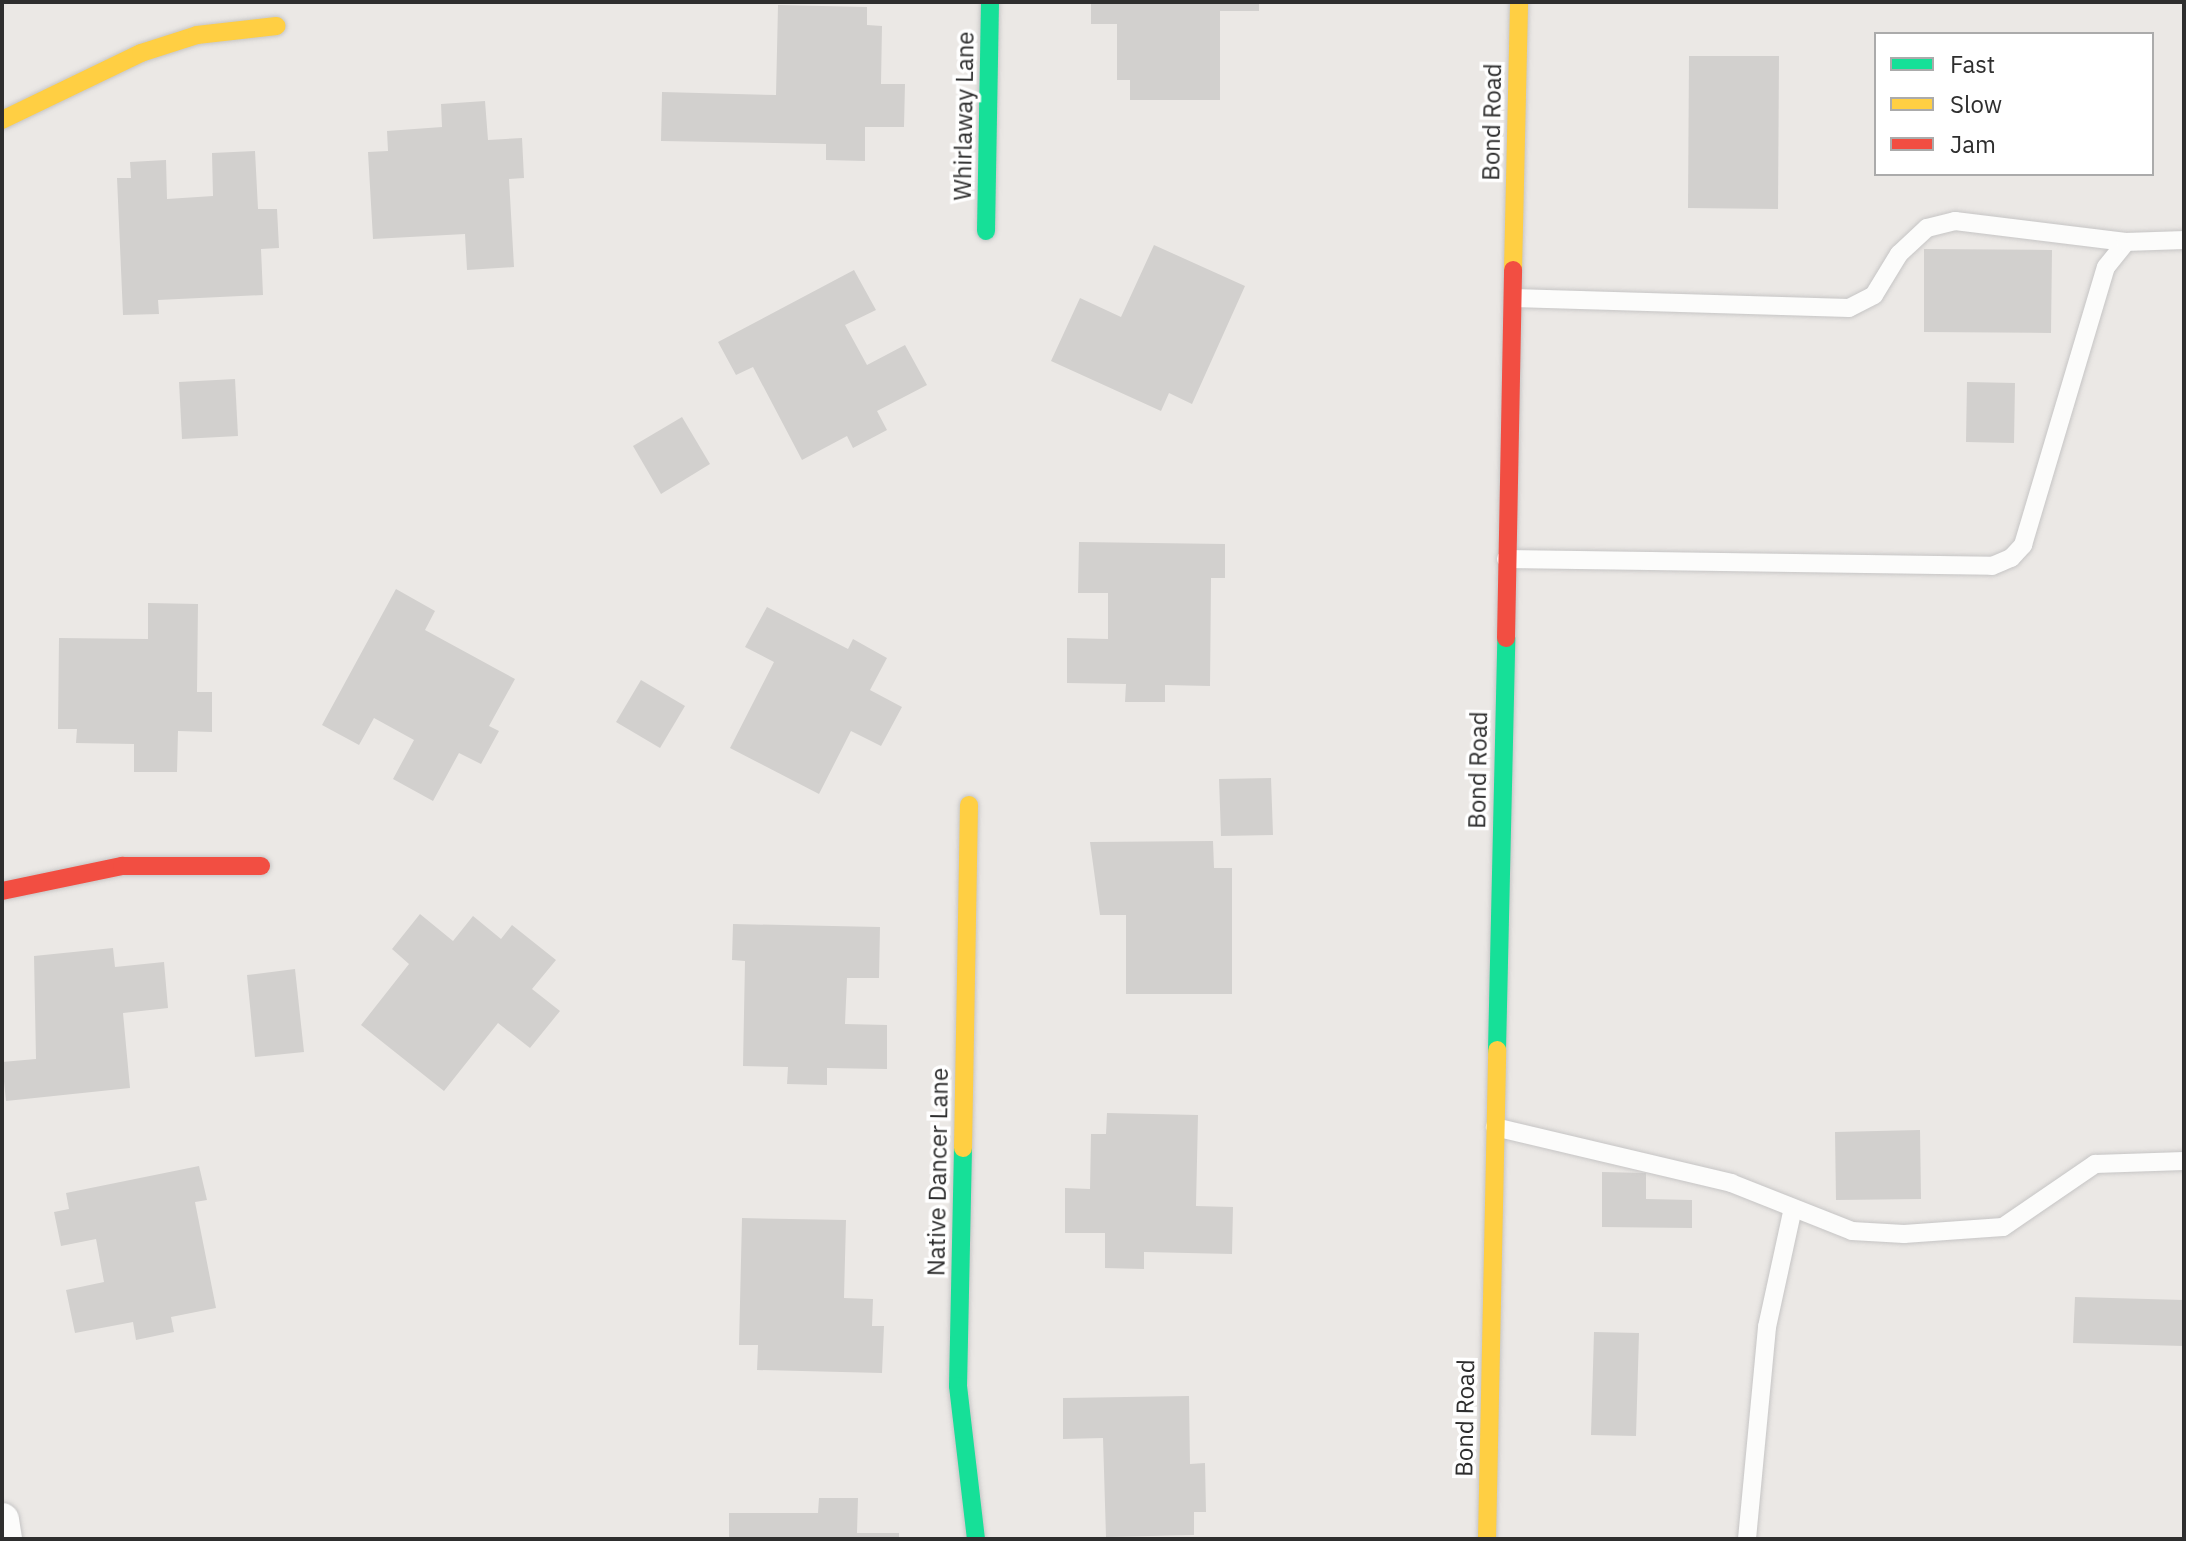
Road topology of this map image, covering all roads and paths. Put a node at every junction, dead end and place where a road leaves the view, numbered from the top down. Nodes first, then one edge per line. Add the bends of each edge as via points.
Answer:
1 (990, 2) edge
2 (1519, 2) edge
3 (276, 26) dead end
4 (2, 120) edge
5 (986, 231) dead end
6 (2184, 240) edge
7 (2126, 242) junction
8 (1513, 298) junction
9 (1506, 559) junction
10 (969, 805) dead end
11 (261, 866) dead end
12 (2, 891) edge
13 (1495, 1127) junction
14 (2184, 1161) edge
15 (1792, 1212) junction
16 (2, 1520) edge
17 (5, 1539) edge
18 (976, 1539) edge
19 (1487, 1539) edge
20 (1747, 1539) edge

1 - 5 main road, Whirlaway Lane
2 - 8 main road, Bond Road
3 - 4 main road via 197,35 141,53
6 - 7 lane
7 - 8 lane via 1941,224 1899,254 1874,295 1849,308
7 - 9 lane via 2106,267 2023,545 2011,558 1992,566
8 - 9 main road, Bond Road
9 - 13 main road, Bond Road
10 - 18 main road, Native Dancer Lane via 958,1386
11 - 12 main road via 122,866
13 - 15 lane via 1731,1183
13 - 19 main road, Bond Road
14 - 15 lane via 2095,1164 2003,1227 1957,1233 1852,1231
15 - 20 lane via 1767,1327
16 - 17 street

